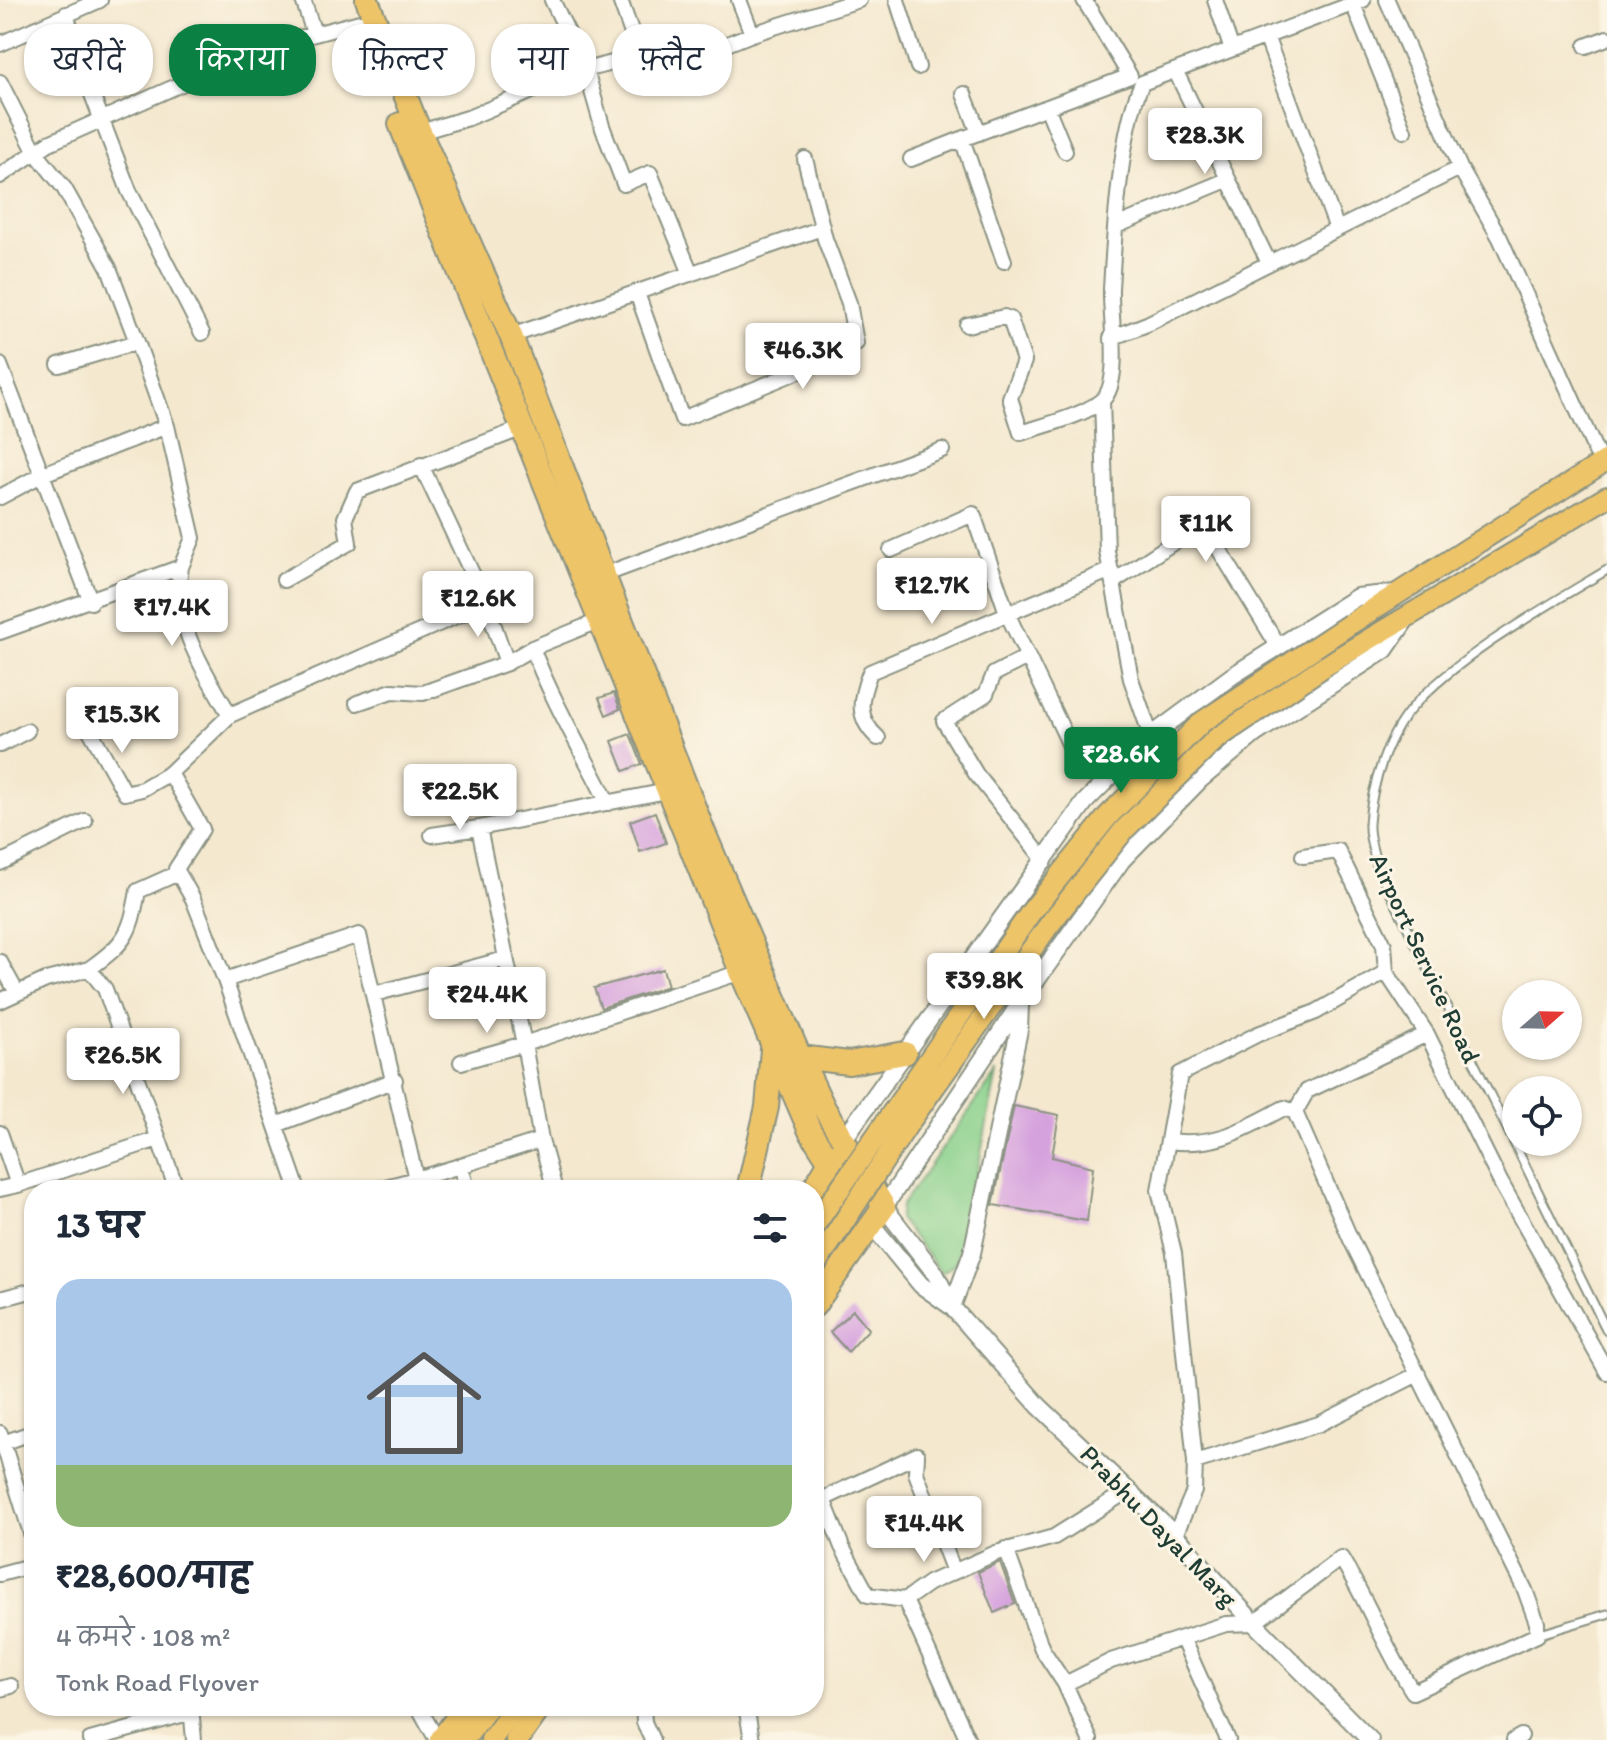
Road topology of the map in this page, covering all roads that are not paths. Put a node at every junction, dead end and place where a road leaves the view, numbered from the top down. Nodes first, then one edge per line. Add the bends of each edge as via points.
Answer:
1 (100, 0) edge
2 (303, 0) edge
3 (352, 0) edge
4 (367, 0) edge
5 (552, 0) edge
6 (620, 0) edge
7 (739, 0) edge
8 (859, 0) edge
9 (897, 0) edge
10 (1084, 0) edge
11 (1215, 0) edge
12 (1318, 0) edge
13 (1387, 0) edge
14 (1358, 2) edge
15 (66, 14) junction
16 (1324, 15) junction
17 (360, 22) junction
18 (311, 24) edge
19 (564, 24) edge
20 (629, 24) edge
21 (316, 33) edge
22 (752, 34) junction
23 (1266, 36) junction
24 (1607, 38) edge
25 (732, 42) edge
26 (0, 44) edge
27 (1586, 46) dead end
28 (1231, 47) junction
29 (918, 67) dead end
30 (1176, 72) junction
31 (1136, 80) junction
32 (0, 82) edge
33 (169, 90) edge
34 (964, 94) dead end
35 (522, 96) edge
36 (593, 96) edge
37 (1047, 107) junction
38 (103, 120) junction
39 (1404, 131) dead end
40 (420, 132) junction
41 (979, 133) junction
42 (962, 139) junction
43 (1065, 151) dead end
44 (36, 153) junction
45 (805, 159) dead end
46 (911, 159) dead end
47 (1460, 168) junction
48 (0, 176) edge
49 (1227, 180) junction
50 (1116, 226) junction
51 (822, 228) junction
52 (1337, 229) junction
53 (1004, 261) dead end
54 (1269, 263) junction
55 (691, 274) junction
56 (637, 293) junction
57 (967, 325) dead end
58 (202, 333) dead end
59 (511, 336) junction
60 (1111, 338) junction
61 (137, 342) junction
62 (1, 363) edge
63 (59, 365) dead end
64 (1102, 400) junction
65 (167, 426) junction
66 (523, 428) junction
67 (942, 450) dead end
68 (1604, 461) edge
69 (421, 465) junction
70 (43, 474) junction
71 (0, 497) edge
72 (1607, 497) edge
73 (891, 550) dead end
74 (181, 567) junction
75 (1607, 570) edge
76 (606, 574) junction
77 (1112, 576) junction
78 (284, 580) dead end
79 (1395, 593) junction
80 (91, 602) junction
81 (486, 603) junction
82 (1007, 613) junction
83 (1408, 617) junction
84 (601, 620) junction
85 (0, 632) edge
86 (1275, 641) dead end
87 (532, 648) junction
88 (1027, 657) junction
89 (507, 663) junction
90 (357, 703) dead end
91 (230, 715) junction
92 (82, 716) dead end
93 (27, 731) dead end
94 (1151, 736) junction
95 (878, 738) dead end
96 (0, 745) edge
97 (1076, 758) dead end
98 (170, 773) junction
99 (667, 791) junction
100 (608, 803) junction
101 (85, 821) dead end
102 (479, 828) junction
103 (432, 835) dead end
104 (1303, 856) dead end
105 (1045, 861) junction
106 (0, 863) edge
107 (178, 873) junction
108 (505, 959) junction
109 (0, 962) edge
110 (89, 969) junction
111 (741, 972) junction
112 (1386, 972) junction
113 (225, 980) junction
114 (17, 993) junction
115 (374, 994) junction
116 (0, 1001) edge
117 (1021, 1002) junction
118 (1427, 1034) junction
119 (524, 1044) junction
120 (773, 1046) junction
121 (905, 1053) junction
122 (800, 1057) junction
123 (461, 1062) dead end
124 (395, 1080) junction
125 (1295, 1112) junction
126 (276, 1125) junction
127 (0, 1133) edge
128 (158, 1139) junction
129 (541, 1140) junction
130 (843, 1140) junction
131 (1168, 1141) junction
132 (828, 1164) junction
133 (460, 1166) junction
134 (416, 1179) junction
135 (33, 1180) edge
136 (173, 1180) edge
137 (295, 1180) edge
138 (412, 1180) edge
139 (465, 1180) edge
140 (552, 1180) edge
141 (750, 1180) edge
142 (819, 1180) edge
143 (24, 1183) edge
144 (18, 1185) junction
145 (0, 1189) edge
146 (824, 1212) edge
147 (878, 1215) junction
148 (824, 1252) edge
149 (824, 1292) edge
150 (24, 1293) edge
151 (0, 1299) edge
152 (952, 1307) junction
153 (1607, 1331) edge
154 (1607, 1372) edge
155 (1418, 1374) junction
156 (24, 1434) edge
157 (1, 1440) edge
158 (1195, 1462) junction
159 (1129, 1490) junction
160 (824, 1497) edge
161 (24, 1512) edge
162 (824, 1512) edge
163 (1175, 1535) junction
164 (1006, 1549) junction
165 (24, 1568) edge
166 (954, 1572) junction
167 (0, 1574) edge
168 (905, 1600) junction
169 (1607, 1614) edge
170 (1254, 1623) junction
171 (1537, 1635) junction
172 (1183, 1640) junction
173 (1065, 1684) junction
174 (172, 1716) edge
175 (192, 1716) edge
176 (424, 1716) edge
177 (458, 1716) edge
178 (482, 1716) edge
179 (509, 1716) edge
180 (534, 1716) edge
181 (644, 1716) edge
182 (748, 1716) edge
183 (114, 1737) edge
184 (966, 1739) edge
185 (90, 1740) edge
186 (194, 1740) edge
187 (439, 1740) edge
188 (464, 1740) edge
189 (491, 1740) edge
190 (517, 1740) edge
191 (652, 1740) edge
192 (752, 1740) edge
193 (1090, 1740) edge
194 (1228, 1740) edge
195 (1370, 1740) edge

1 - 15 street
2 - 18 street
3 - 17 highway
4 - 40 highway
5 - 19 street
6 - 20 street
7 - 22 street
8 - 22 street
9 - 29 street
10 - 31 street
11 - 28 street
12 - 16 street
13 - 47 street
14 - 16 street
14 - 39 street
15 - 26 street
15 - 38 street
16 - 23 street
17 - 21 street
17 - 66 highway
22 - 25 street
23 - 28 street
23 - 52 street
24 - 27 street
28 - 30 street
30 - 31 street
30 - 49 street
31 - 37 street
31 - 50 street
32 - 44 street
33 - 38 street
34 - 41 street
35 - 40 street
36 - 55 street via 624,184 650,173
37 - 41 street
37 - 43 street
38 - 44 street
38 - 58 street via 129,191
40 - 59 highway
41 - 42 street
42 - 46 street
42 - 53 street
44 - 48 street
44 - 61 street via 64,188 109,268
45 - 51 street
47 - 52 street
47 - 68 street via 1500,238
49 - 50 street
49 - 54 street
50 - 60 street
51 - 55 street
51 - 56 street via 849,303 856,343 682,419
52 - 54 street
54 - 60 street
55 - 56 street
56 - 59 street
57 - 64 street via 1010,319 1024,361 1010,398 1021,433
59 - 76 highway
60 - 64 street via 1114,383
61 - 63 street
61 - 65 street
62 - 70 street
64 - 77 street
65 - 70 street
65 - 74 street via 193,538
66 - 69 street
66 - 84 highway
67 - 76 street
68 - 79 main road
69 - 78 street via 357,491 345,518 349,543
69 - 81 street
70 - 71 street
70 - 80 street
72 - 83 main road
73 - 82 street via 973,514
74 - 80 street
74 - 91 street via 176,590 187,636
75 - 153 lane, Airport Service Road via 1448,674 1410,710 1381,769 1369,826 1377,866
76 - 122 highway via 703,830
77 - 82 street
77 - 86 street via 1203,523
77 - 94 street via 1131,679
79 - 94 street via 1357,597 1232,676
79 - 146 main road, bridge via 1202,722 1108,816 1031,912
80 - 85 street
81 - 89 street
81 - 91 street
82 - 88 street
82 - 95 street via 870,672 859,701 865,726
83 - 117 street via 1385,650 1255,734 1166,812 1122,860
83 - 148 main road, bridge via 1216,739 1124,830 1032,949
84 - 87 street
84 - 99 highway
87 - 89 street
87 - 100 street via 551,698
88 - 97 street
88 - 105 street via 994,674 986,694 944,721 976,774
89 - 90 street via 423,693 392,691
91 - 98 street
92 - 98 street via 125,793
93 - 96 street
94 - 105 street via 1085,802
98 - 107 street via 202,829
99 - 100 street
99 - 111 highway
100 - 102 street
101 - 106 street
102 - 103 street
102 - 108 street
104 - 112 street via 1338,851 1384,945
105 - 121 street
107 - 110 street via 138,891 130,932
107 - 113 street
108 - 115 street
108 - 119 street
109 - 114 street
110 - 114 street
110 - 128 street via 105,989
111 - 119 street
111 - 120 highway
112 - 118 street
112 - 131 street via 1316,1012 1258,1034 1180,1074
113 - 115 street via 359,935
113 - 126 street
114 - 116 street
115 - 124 street
117 - 147 street
117 - 152 street via 972,1253
118 - 125 street via 1307,1091
118 - 154 street via 1501,1183
119 - 123 street
119 - 129 street
120 - 132 highway
120 - 141 highway via 767,1107
121 - 122 highway via 849,1063
121 - 130 street
122 - 130 highway
124 - 126 street
124 - 134 street
125 - 131 street via 1284,1108 1227,1138 1197,1144
125 - 155 street
126 - 137 street
127 - 144 street
128 - 135 street
128 - 136 street
129 - 133 street
129 - 140 street
130 - 132 highway
130 - 147 highway
131 - 158 street via 1159,1190 1174,1253
132 - 142 highway
132 - 147 highway
133 - 134 street
133 - 139 street
134 - 138 street
143 - 144 street
144 - 145 street
147 - 149 highway
147 - 152 street, Prabhu Dayal Marg via 921,1285
150 - 151 street
152 - 159 street, Prabhu Dayal Marg via 1039,1406
155 - 158 street via 1319,1424
155 - 171 street via 1525,1590
156 - 157 street
157 - 161 street
158 - 163 street via 1194,1491
159 - 163 street, Prabhu Dayal Marg
159 - 164 street via 1054,1537
160 - 166 street via 917,1455 916,1473
162 - 168 street via 868,1595
163 - 170 street, Prabhu Dayal Marg
164 - 166 street
164 - 173 street via 1042,1649
165 - 167 street
166 - 168 street
168 - 184 street
169 - 171 lane
170 - 171 street via 1341,1558 1413,1692
170 - 172 street via 1226,1624
170 - 195 street, Prabhu Dayal Marg
172 - 173 street via 1111,1661
172 - 194 street
173 - 193 street
174 - 183 street
175 - 186 street
176 - 187 street
177 - 187 highway
178 - 188 main road
179 - 189 main road
180 - 190 highway
181 - 191 street
182 - 192 street
183 - 185 street

